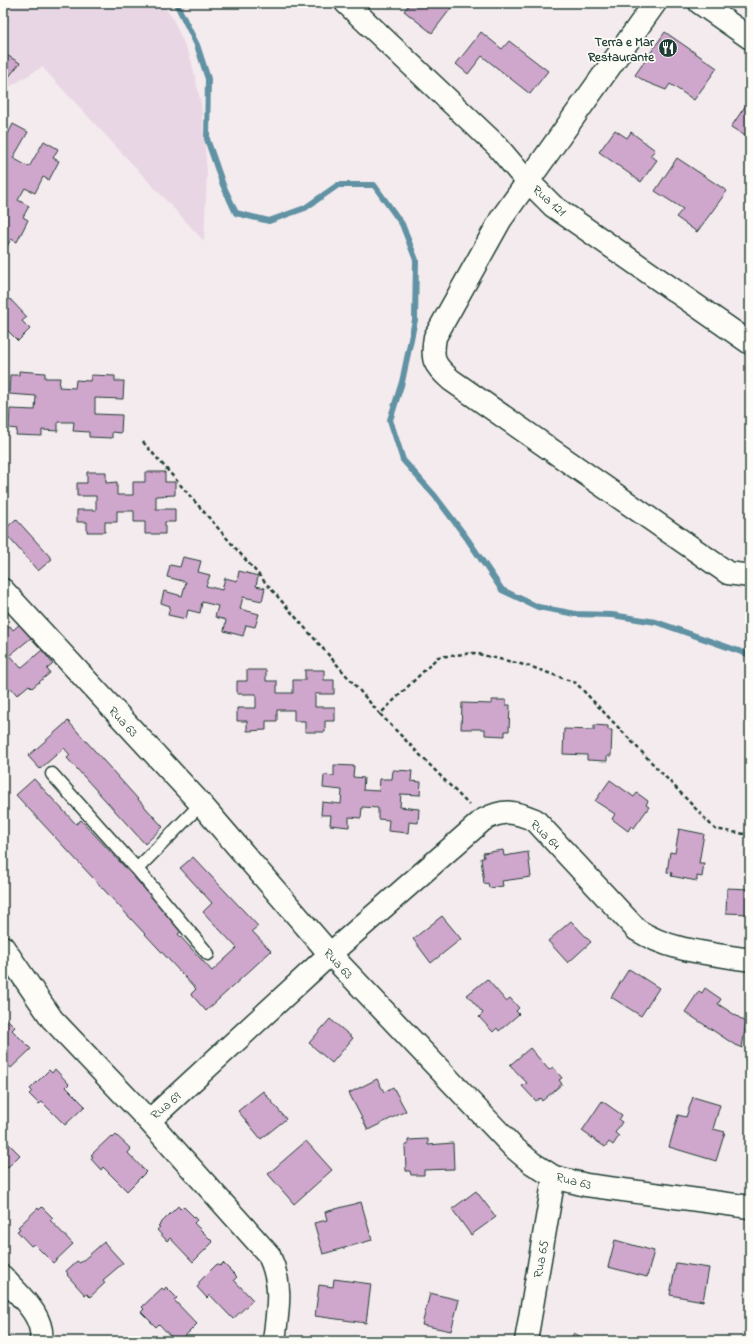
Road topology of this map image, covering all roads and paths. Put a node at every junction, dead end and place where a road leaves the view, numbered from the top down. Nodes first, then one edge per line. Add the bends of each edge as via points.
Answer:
1 (346, 3) edge
2 (655, 3) edge
3 (700, 3) edge
4 (750, 38) edge
5 (529, 181) junction
6 (750, 343) edge
7 (144, 442) dead end
8 (750, 576) edge
9 (3, 590) edge
10 (380, 714) junction
11 (52, 774) dead end
12 (201, 804) junction
13 (483, 820) junction
14 (750, 835) edge
15 (137, 869) junction
16 (3, 947) edge
17 (208, 954) dead end
18 (330, 954) junction
19 (750, 960) edge
20 (149, 1121) junction
21 (554, 1176) junction
22 (750, 1207) edge
23 (3, 1278) edge
24 (41, 1341) edge
25 (274, 1341) edge
26 (526, 1341) edge

1 - 5 street via 497,146
2 - 5 street, Rua 121
3 - 4 street
5 - 6 street, Rua 121 via 553,206
5 - 8 street via 501,219 435,338 432,354 437,368 728,573
7 - 10 path
9 - 12 street, Rua 63
10 - 13 path
10 - 14 path via 438,657 474,653 529,666 576,683 715,829
11 - 15 lane
12 - 15 lane
12 - 18 street, Rua 63
13 - 18 street, Rua 64
13 - 19 street, Rua 64 via 497,812 517,812 535,820 637,930 652,940 687,950
15 - 17 lane
16 - 20 street, Rua 69 via 52,1019
18 - 20 street, Rua 69
18 - 21 street, Rua 63 via 514,1147 532,1163
20 - 25 street via 269,1255 276,1270 279,1287
21 - 22 street, Rua 63 via 586,1184
21 - 26 street, Rua 65
23 - 24 street via 37,1316

